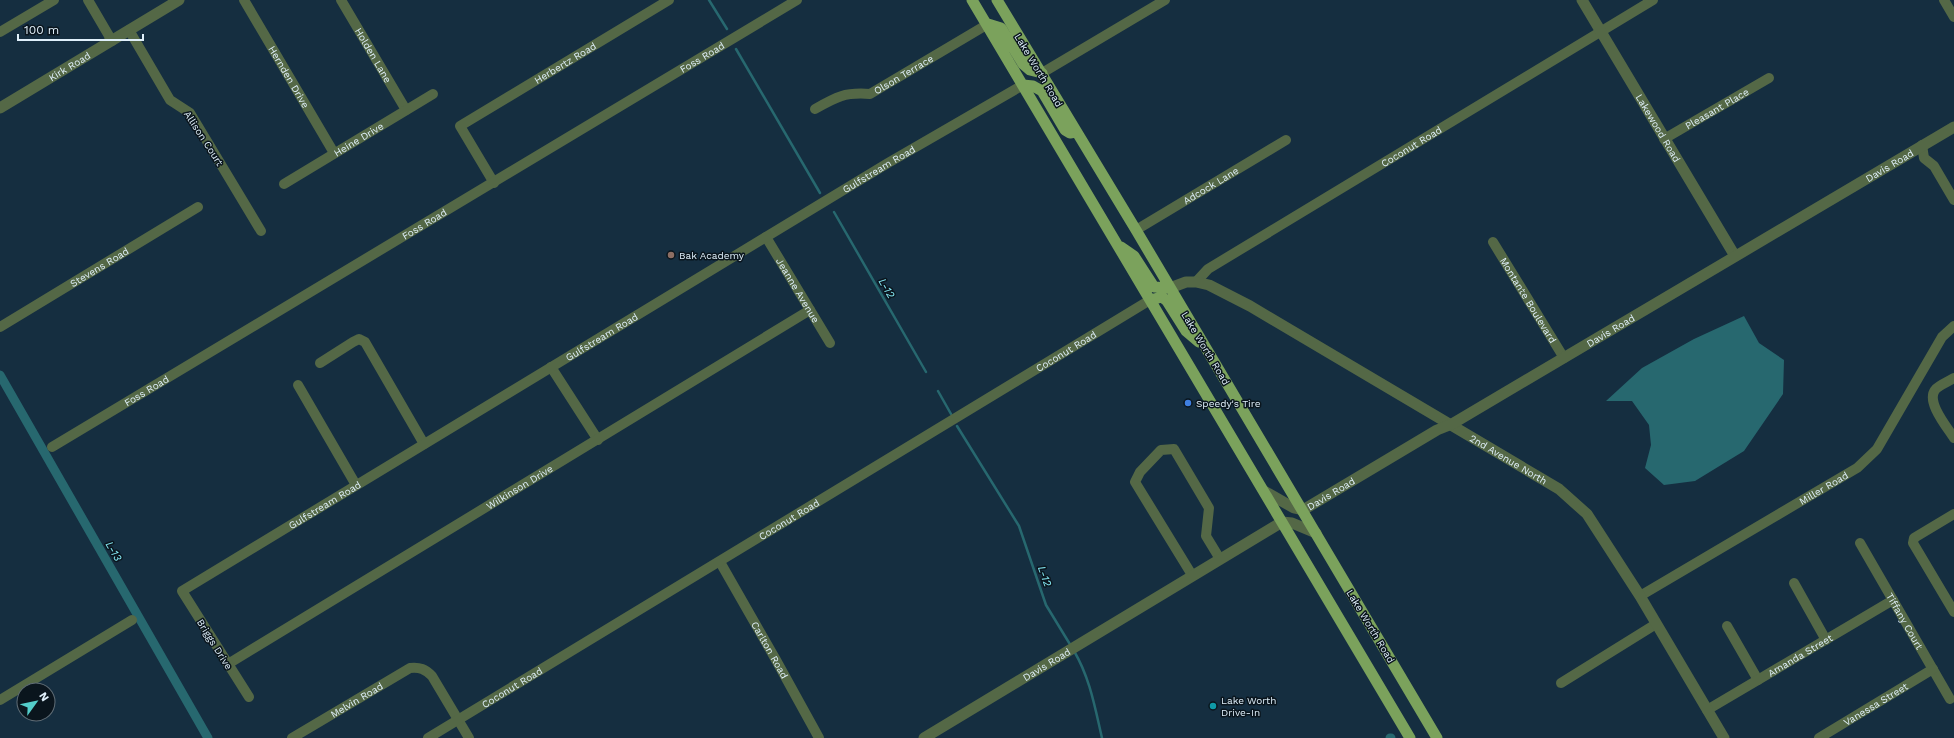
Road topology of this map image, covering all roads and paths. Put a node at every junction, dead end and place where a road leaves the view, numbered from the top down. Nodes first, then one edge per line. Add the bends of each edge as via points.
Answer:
1 (54, 0) edge
2 (88, 0) edge
3 (180, 0) edge
4 (244, 0) edge
5 (341, 0) edge
6 (670, 0) edge
7 (797, 0) edge
8 (972, 0) edge
9 (997, 0) edge
10 (1165, 0) edge
11 (1582, 0) edge
12 (1653, 0) edge
13 (1944, 0) edge
14 (1954, 18) edge
15 (988, 24) junction
16 (129, 30) junction
17 (1600, 31) junction
18 (0, 32) edge
19 (112, 41) junction
20 (1042, 74) junction
21 (1769, 78) dead end
22 (1023, 85) junction
23 (433, 94) dead end
24 (0, 108) edge
25 (815, 109) dead end
26 (406, 110) junction
27 (1954, 127) edge
28 (1076, 132) junction
29 (1664, 139) junction
30 (1286, 140) dead end
31 (1922, 145) junction
32 (334, 153) junction
33 (494, 183) junction
34 (284, 184) dead end
35 (1954, 200) edge
36 (198, 207) dead end
37 (1136, 230) junction
38 (261, 231) dead end
39 (766, 238) junction
40 (1493, 242) dead end
41 (1118, 246) junction
42 (1735, 256) junction
43 (1196, 282) junction
44 (1170, 288) junction
45 (1150, 300) junction
46 (810, 310) junction
47 (1954, 326) edge
48 (0, 327) edge
49 (830, 343) dead end
50 (1206, 348) junction
51 (1564, 358) junction
52 (320, 363) dead end
53 (552, 367) junction
54 (1954, 378) edge
55 (298, 385) dead end
56 (1452, 424) junction
57 (1954, 438) edge
58 (598, 440) junction
59 (424, 444) junction
60 (52, 447) dead end
61 (356, 485) junction
62 (1264, 491) junction
63 (1303, 510) junction
64 (1954, 514) edge
65 (1282, 522) junction
66 (1316, 533) junction
67 (1860, 543) dead end
68 (1220, 559) junction
69 (720, 562) junction
70 (1192, 575) junction
71 (1794, 582) dead end
72 (182, 591) joint
73 (1640, 596) junction
74 (1893, 600) junction
75 (1954, 612) edge
76 (132, 620) dead end
77 (1656, 624) junction
78 (1727, 626) dead end
79 (1826, 640) junction
80 (228, 664) junction
81 (1933, 669) junction
82 (1758, 680) junction
83 (1561, 684) dead end
84 (249, 697) dead end
85 (1950, 699) dead end
86 (0, 700) edge
87 (1707, 710) junction
88 (458, 720) junction
89 (292, 738) edge
90 (428, 738) edge
91 (469, 738) edge
92 (819, 738) edge
93 (924, 738) edge
94 (1410, 738) edge
95 (1437, 738) edge
96 (1724, 738) edge
97 (1819, 738) edge

1 - 18 street
2 - 19 street
3 - 16 street, Kirk Road
4 - 32 street, Hernden Drive
5 - 26 street, Holden Lane
6 - 33 street, Herbertz Road via 460,126
7 - 33 street, Foss Road
8 - 15 main road, Lake Worth Road
9 - 20 main road, Lake Worth Road
10 - 20 street
11 - 17 street, Lakewood Road
12 - 17 street, Coconut Road
13 - 14 street
15 - 20 main road via 1001,28 1023,64 1030,70
15 - 22 main road, Lake Worth Road
15 - 25 street, Olson Terrace via 870,94 837,96
16 - 19 street, Kirk Road
16 - 38 street, Allison Court via 170,100 190,113
17 - 29 street, Lakewood Road
17 - 43 street, Coconut Road via 1208,269
19 - 24 street, Kirk Road
20 - 28 main road, Lake Worth Road
21 - 29 street, Pleasant Place
22 - 28 main road via 1033,86 1042,91 1065,130 1070,133
22 - 39 street, Gulfstream Road via 888,163
22 - 41 main road, Lake Worth Road
23 - 26 street, Heine Drive
26 - 32 street, Heine Drive
27 - 31 street, Davis Road
28 - 37 main road, Lake Worth Road
29 - 42 street, Lakewood Road
30 - 37 street, Adcock Lane
31 - 35 street via 1924,158 1934,166
31 - 42 street, Davis Road
32 - 34 street, Heine Drive
33 - 60 street, Foss Road
36 - 48 street, Stevens Road
37 - 44 main road, Lake Worth Road
39 - 46 street, Jeanne Avenue
39 - 53 street, Gulfstream Road
40 - 51 street, Montante Boulevard
41 - 44 main road via 1134,256 1154,286
41 - 45 main road, Lake Worth Road
42 - 51 street, Davis Road
43 - 44 street via 1186,282
43 - 56 street, 2nd Avenue North via 1209,285 1250,306
44 - 50 main road, Lake Worth Road
45 - 50 main road via 1162,297 1167,301 1186,331
45 - 62 main road, Lake Worth Road
45 - 69 street, Coconut Road
46 - 49 street, Jeanne Avenue
46 - 58 street, Wilkinson Drive
47 - 73 street, Miller Road via 1942,337 1877,449 1857,468
50 - 63 main road, Lake Worth Road
51 - 56 street, Davis Road
52 - 59 street via 359,339 365,342
53 - 58 street
53 - 59 street, Gulfstream Road
54 - 57 street via 1936,389 1932,397 1934,406
55 - 61 street
56 - 63 street, Davis Road via 1437,430
56 - 73 street, 2nd Avenue North via 1559,489 1574,501 1587,514
58 - 80 street, Wilkinson Drive
59 - 61 street, Gulfstream Road
61 - 72 street, Gulfstream Road
62 - 63 street, Davis Road via 1294,508
62 - 65 main road, Lake Worth Road
63 - 66 main road, Lake Worth Road
64 - 75 street via 1914,538 1913,543
65 - 66 street via 1292,523
65 - 68 street, Davis Road
65 - 94 main road, Lake Worth Road
66 - 95 main road, Lake Worth Road
67 - 74 street, Tiffany Court
68 - 70 street, Davis Road
68 - 70 street via 1206,536 1209,508 1174,449 1162,450 1140,472 1135,482
69 - 88 street, Coconut Road
69 - 92 street, Carlton Road
70 - 93 street, Davis Road
71 - 79 street
72 - 80 street, Briggs Drive
73 - 77 street, 2nd Avenue North
74 - 79 street, Amanda Street
74 - 81 street, Tiffany Court
76 - 86 street
77 - 83 street
77 - 87 street, 2nd Avenue North
78 - 82 street
79 - 82 street, Amanda Street
80 - 84 street, Briggs Drive
81 - 85 street, Tiffany Court
81 - 97 street, Vanessa Street
82 - 87 street, Amanda Street
87 - 96 street, 2nd Avenue North
88 - 89 street, Melvin Road via 432,676 422,668 410,668
88 - 90 street, Coconut Road
88 - 91 street

